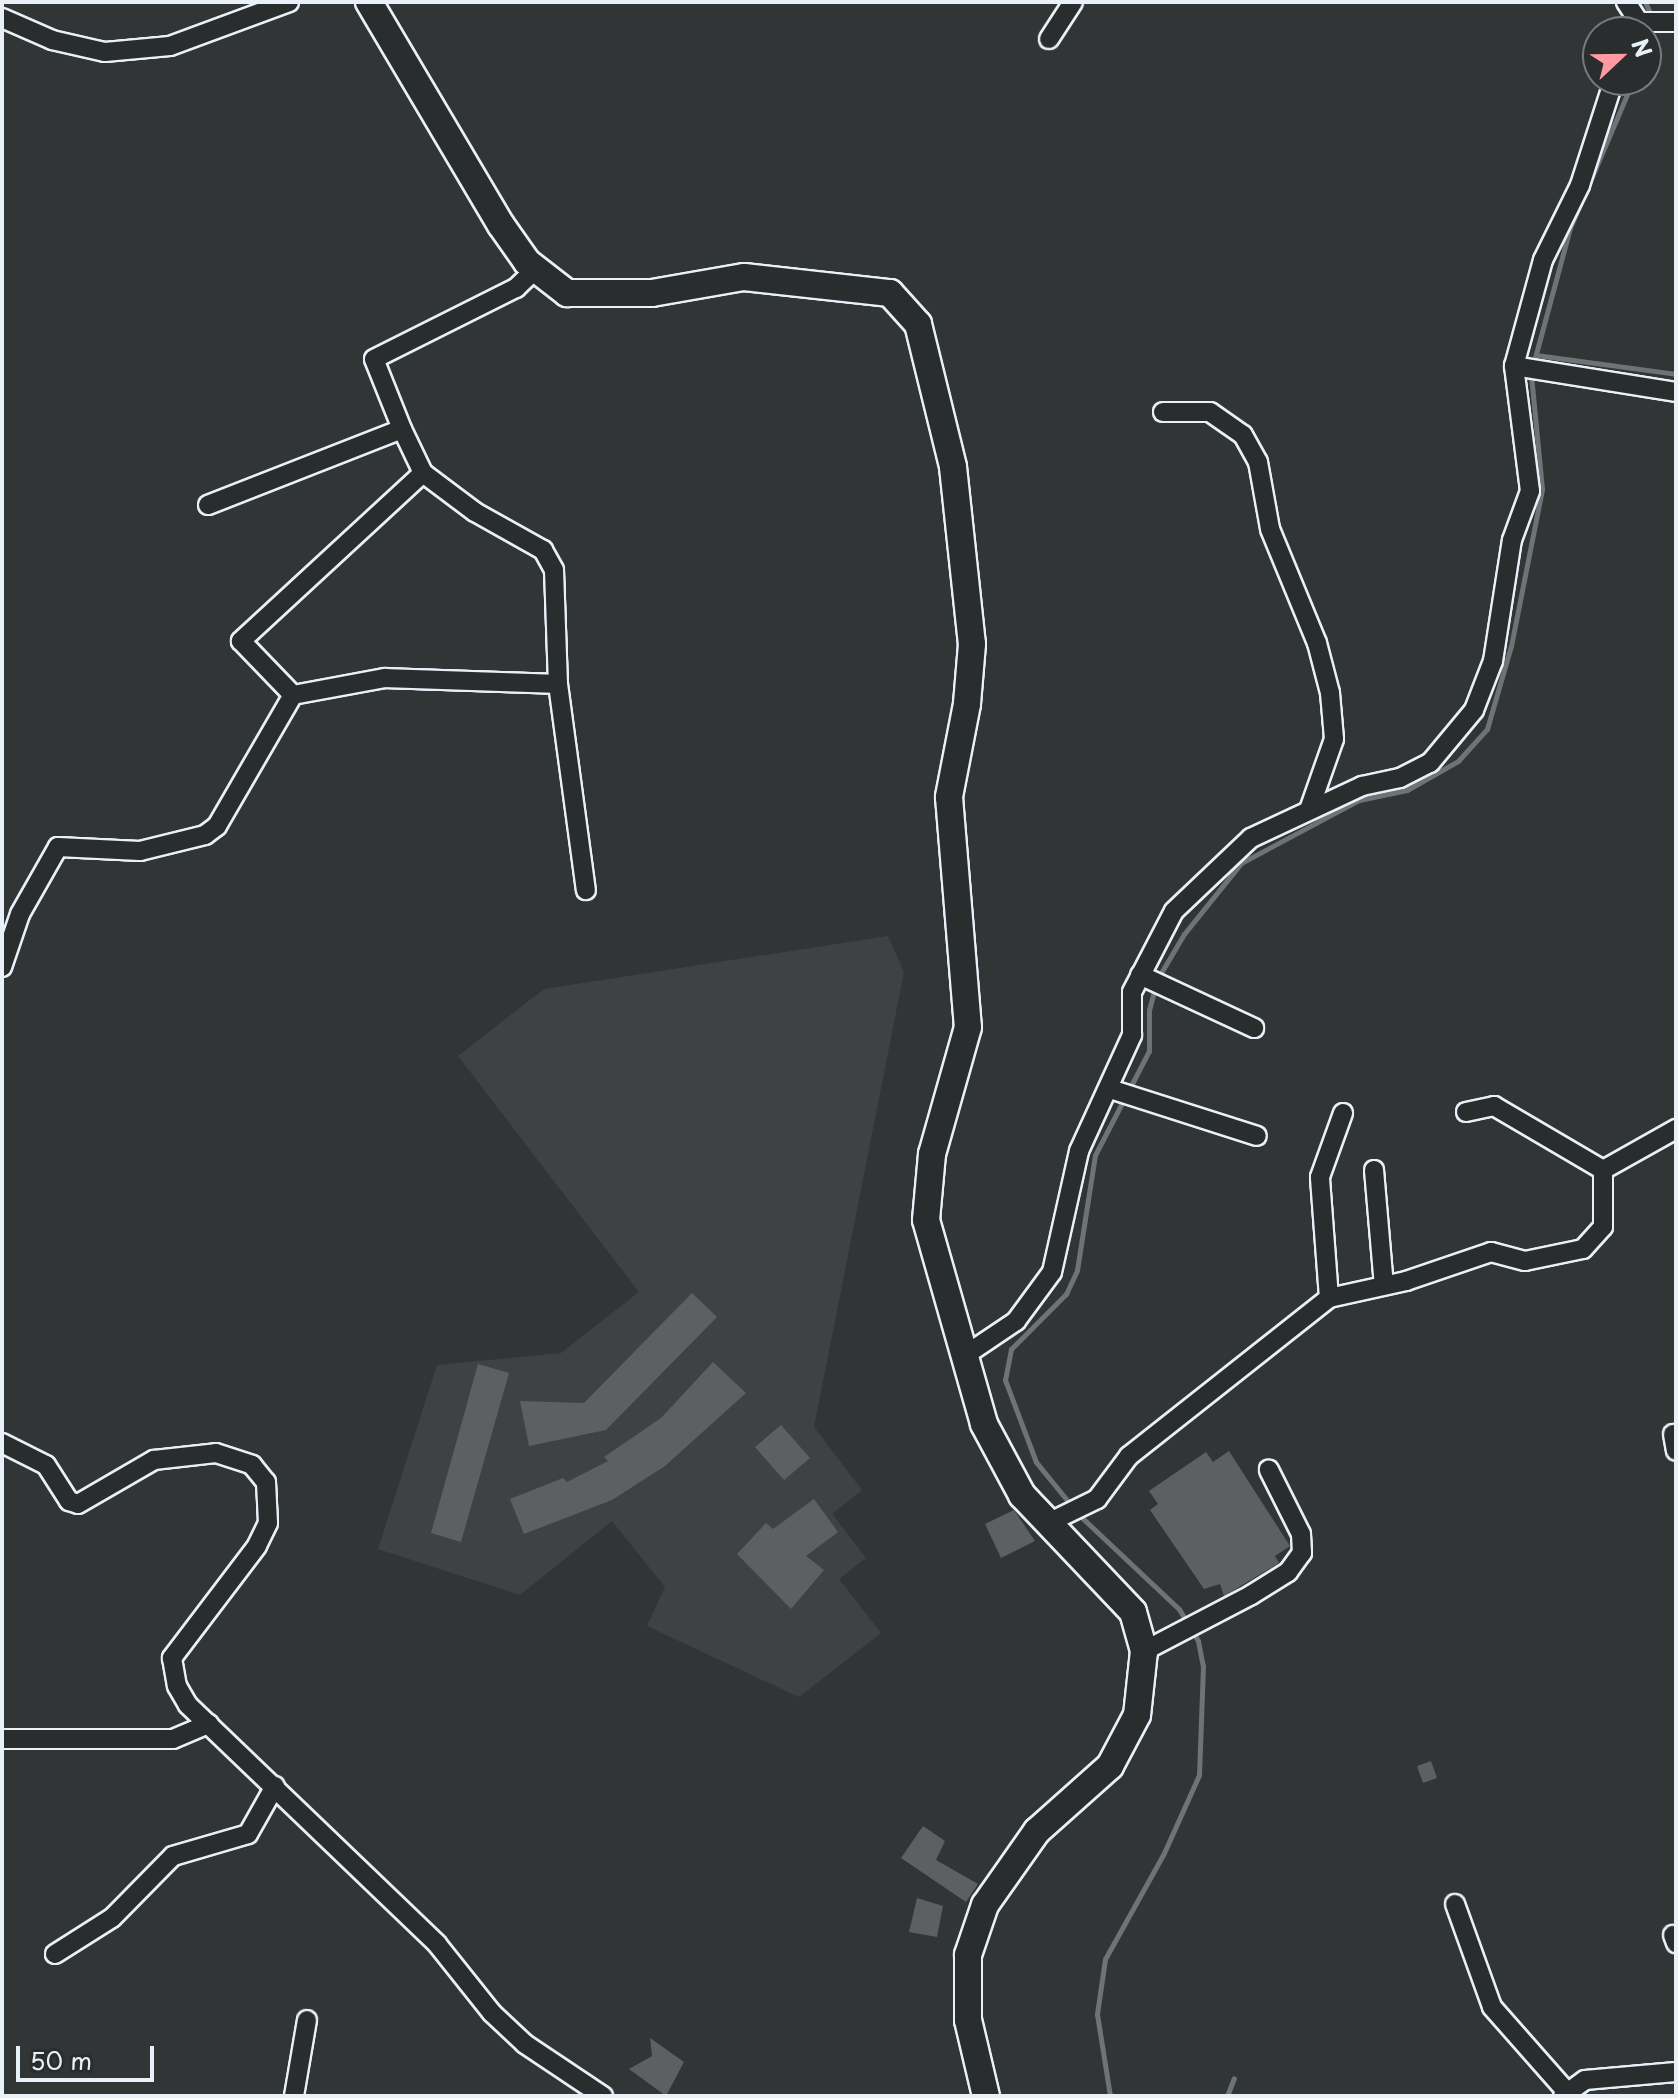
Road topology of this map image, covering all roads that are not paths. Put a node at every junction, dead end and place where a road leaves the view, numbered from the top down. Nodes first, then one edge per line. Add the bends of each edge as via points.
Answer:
1 (289, 2) edge
2 (369, 2) edge
3 (1073, 2) edge
4 (2, 18) edge
5 (1049, 39) dead end
6 (1609, 96) edge
7 (536, 269) junction
8 (1514, 366) junction
9 (1676, 392) edge
10 (1163, 412) dead end
11 (402, 429) junction
12 (423, 473) junction
13 (208, 505) dead end
14 (558, 684) junction
15 (293, 695) junction
16 (1309, 810) junction
17 (586, 890) dead end
18 (2, 967) edge
19 (1140, 975) junction
20 (1254, 1028) dead end
21 (1110, 1089) junction
22 (1466, 1112) dead end
23 (1343, 1113) dead end
24 (1676, 1129) edge
25 (1257, 1136) dead end
26 (1374, 1170) dead end
27 (1603, 1170) junction
28 (1384, 1286) junction
29 (1329, 1298) junction
30 (964, 1356) junction
31 (2, 1443) edge
32 (1269, 1470) dead end
33 (1048, 1523) junction
34 (1144, 1651) junction
35 (209, 1724) junction
36 (2, 1739) edge
37 (275, 1786) junction
38 (1455, 1904) dead end
39 (55, 1954) dead end
40 (307, 2020) dead end
41 (1676, 2072) edge
42 (1565, 2094) edge
43 (294, 2096) edge
44 (603, 2096) edge
45 (986, 2096) edge

1 - 4 street via 170,46 105,52 52,40
2 - 7 main road via 450,145
3 - 5 street
6 - 8 street via 1580,185 1543,260
7 - 11 street via 516,288 374,359
7 - 30 main road via 567,293 652,293 744,277 890,293 918,324 953,467 972,644 949,797 968,1027 932,1154 926,1220
8 - 9 street
8 - 16 street via 1530,491 1512,540 1493,661 1474,710 1430,763
10 - 16 street via 1210,412 1237,429 1258,462 1274,542 1317,643 1330,693 1334,739
11 - 12 street
11 - 13 street
12 - 14 street via 475,512 543,550 554,570
12 - 15 street via 241,641
14 - 15 street via 385,678
14 - 17 street
15 - 18 street via 223,817 205,835 140,851 58,847 20,914
16 - 19 street via 1251,838 1216,867 1174,911
19 - 20 street
19 - 21 street via 1132,992 1132,1035
21 - 25 street
21 - 30 street via 1079,1151 1052,1272 1016,1321
22 - 27 street via 1494,1106
23 - 29 street via 1320,1177
24 - 27 street
26 - 28 street
27 - 28 street via 1603,1227 1583,1249 1525,1261 1491,1252
28 - 29 street
29 - 33 street via 1129,1456 1097,1499
30 - 33 main road via 984,1424 1022,1495
31 - 35 street via 46,1465 69,1501 78,1504 154,1460 184,1455 240,1458 266,1482 268,1523 257,1546 172,1658 177,1686
32 - 34 street via 1301,1534 1302,1553 1288,1572
33 - 34 main road via 1133,1612
34 - 45 main road via 1137,1715 1110,1766 1037,1831 985,1905 968,1955 968,2020
35 - 36 street via 173,1739
35 - 37 street
37 - 39 street via 248,1834 173,1856 112,1918
37 - 44 street via 437,1944 492,2013 525,2044
38 - 42 street via 1492,2007
40 - 43 street
41 - 42 street via 1585,2080

